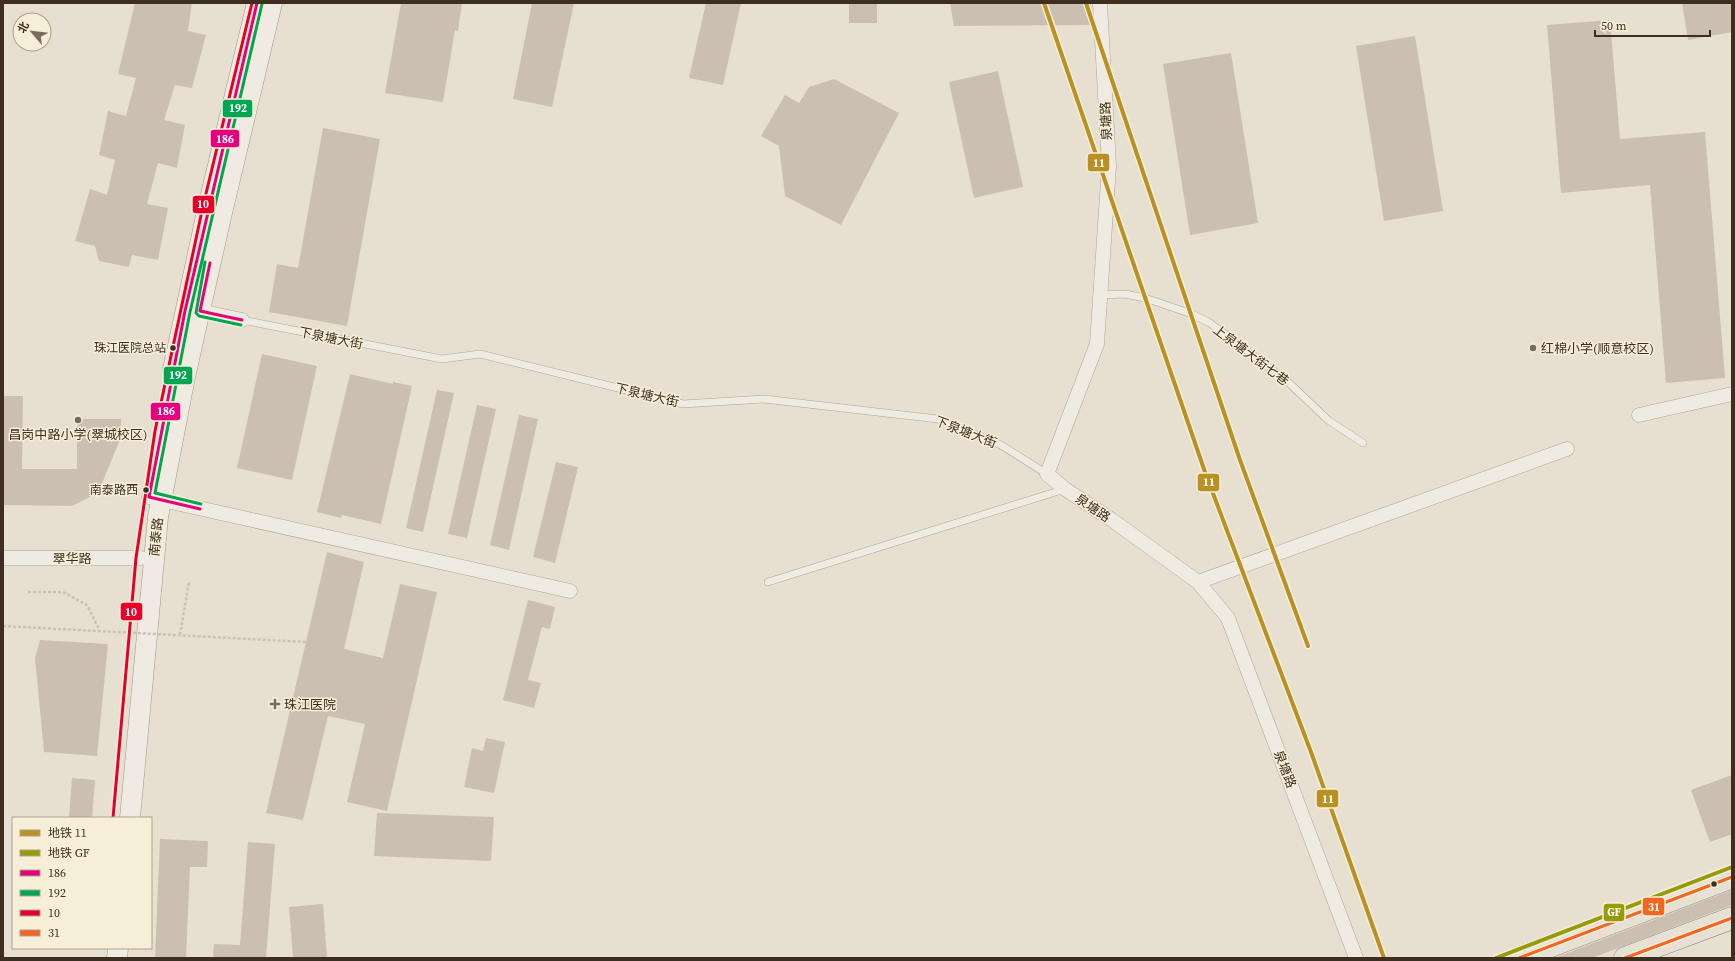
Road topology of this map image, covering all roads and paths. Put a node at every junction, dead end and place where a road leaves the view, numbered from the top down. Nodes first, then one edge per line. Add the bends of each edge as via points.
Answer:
1 (257, 3) edge
2 (272, 3) edge
3 (1100, 3) edge
4 (1100, 294) junction
5 (200, 311) junction
6 (242, 320) joint
7 (1732, 394) edge
8 (1639, 415) dead end
9 (1363, 443) dead end
10 (1567, 449) dead end
11 (1047, 474) junction
12 (1065, 489) junction
13 (155, 499) junction
14 (3, 558) edge
15 (141, 558) junction
16 (189, 581) dead end
17 (768, 582) dead end
18 (1198, 582) junction
19 (570, 591) dead end
20 (28, 592) dead end
21 (3, 626) edge
22 (100, 631) junction
23 (180, 635) junction
24 (306, 642) dead end
25 (118, 817) edge
26 (130, 817) edge
27 (1732, 877) edge
28 (1732, 918) edge
29 (1356, 958) edge
30 (1519, 958) edge
31 (1625, 958) edge

1 - 13 main road, 南泰路 via 186,303 160,432
2 - 5 main road, 南泰路
3 - 4 street, 泉塘路 via 1109,166
4 - 9 lane, 上泉塘大街七巷 via 1124,294 1145,298 1210,323 1287,381 1328,420
4 - 11 street, 泉塘路 via 1097,344
5 - 6 street
5 - 13 main road, 南泰路
6 - 11 lane, 下泉塘大街 via 442,359 480,354 683,404 764,398 938,419 1001,445
7 - 8 street
10 - 18 street
11 - 12 street, 泉塘路
12 - 17 lane
12 - 18 street, 泉塘路
13 - 15 main road, 南泰路
13 - 19 street
13 - 26 main road, 南泰路 via 151,584
14 - 15 street, 翠华路
15 - 25 main road, 南泰路
16 - 23 path
18 - 29 street, 泉塘路 via 1228,618
20 - 22 path via 63,592 87,605
21 - 22 path, bridge
22 - 23 path, bridge
23 - 24 path, bridge
27 - 30 main road
28 - 31 main road

